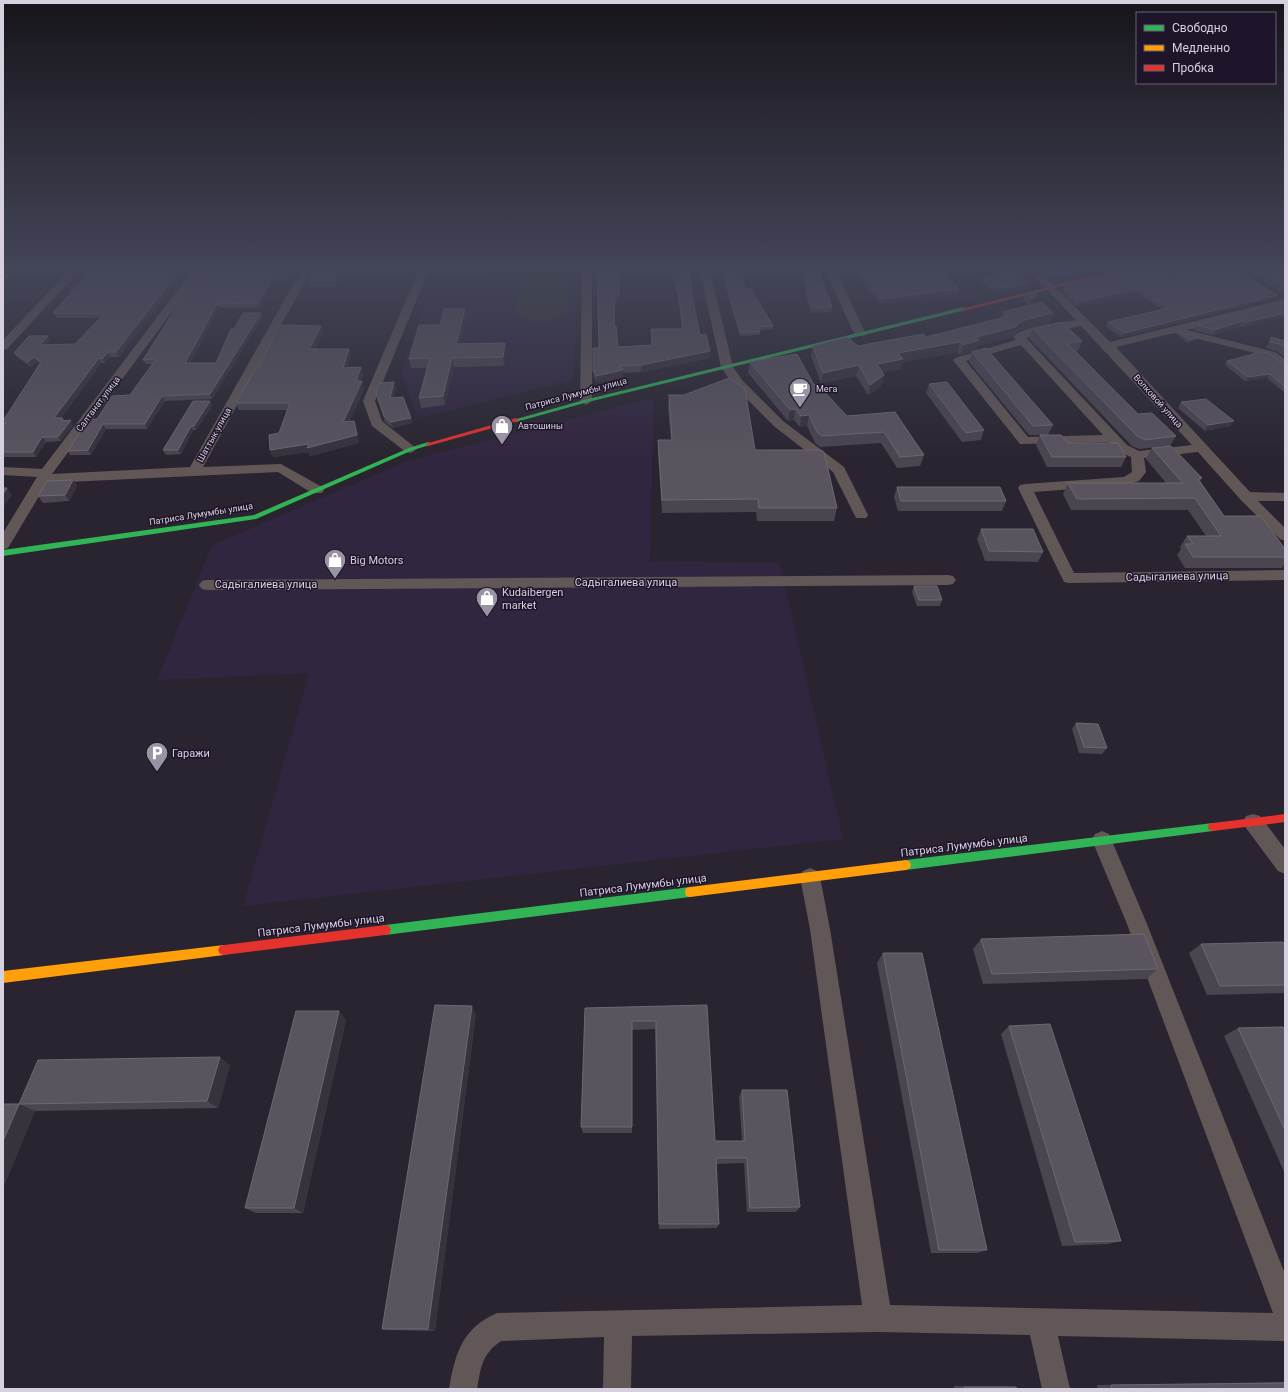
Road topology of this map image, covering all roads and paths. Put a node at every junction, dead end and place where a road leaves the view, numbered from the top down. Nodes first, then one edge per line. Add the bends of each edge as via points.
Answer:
1 (17, 332) edge
2 (152, 332) edge
3 (272, 332) edge
4 (398, 332) edge
5 (587, 332) edge
6 (719, 332) edge
7 (868, 332) edge
8 (1030, 332) edge
9 (1093, 332) edge
10 (1167, 332) edge
11 (1183, 332) edge
12 (860, 334) joint
13 (1024, 341) junction
14 (1108, 346) junction
15 (3, 347) edge
16 (1285, 365) edge
17 (727, 367) junction
18 (586, 401) junction
19 (1113, 438) junction
20 (1201, 448) junction
21 (411, 449) junction
22 (1137, 455) junction
23 (3, 471) edge
24 (194, 471) junction
25 (45, 476) junction
26 (317, 490) junction
27 (1245, 496) junction
28 (1285, 497) edge
29 (861, 515) dead end
30 (1285, 536) edge
31 (3, 545) edge
32 (3, 553) edge
33 (1285, 574) edge
34 (948, 580) dead end
35 (207, 585) dead end
36 (1285, 818) edge
37 (1252, 822) junction
38 (1102, 840) junction
39 (1285, 865) edge
40 (810, 877) junction
41 (3, 977) edge
42 (1285, 1309) edge
43 (878, 1318) junction
44 (1041, 1322) junction
45 (618, 1323) junction
46 (1285, 1327) edge
47 (463, 1389) edge
48 (616, 1389) edge
49 (1056, 1389) edge

1 - 15 street
2 - 25 street, Салтанат улица
3 - 24 street, Шаттык улица
4 - 21 street via 369,401 376,423
5 - 18 street
6 - 17 street
7 - 12 street, Патриса Лумумбы улица
8 - 13 street via 1019,337
9 - 14 street, Волковой улица
10 - 14 street
11 - 16 street via 1271,354
12 - 17 street, Патриса Лумумбы улица
13 - 19 street
13 - 19 street via 959,360 1025,440
14 - 20 street, Волковой улица
17 - 18 street, Патриса Лумумбы улица
17 - 29 street via 738,383 779,424 839,470
18 - 21 street, Патриса Лумумбы улица
19 - 22 street via 1122,448
20 - 22 street
20 - 27 street, Волковой улица
21 - 26 street, Патриса Лумумбы улица
22 - 33 street, Садыгалиева улица via 1139,472 1134,478 1126,481 1025,488 1069,578
23 - 25 street, Шаттык улица
24 - 25 street, Шаттык улица
24 - 26 street via 281,468
25 - 31 street, Салтанат улица
26 - 32 street, Патриса Лумумбы улица via 256,517
27 - 28 street
27 - 30 street, Волковой улица
34 - 35 street, Садыгалиева улица
36 - 37 street, Патриса Лумумбы улица
37 - 38 street, Патриса Лумумбы улица
37 - 39 street
38 - 40 street, Патриса Лумумбы улица
38 - 42 street via 1137,924
40 - 41 street, Патриса Лумумбы улица
40 - 43 street
43 - 44 street
43 - 45 street
44 - 46 street
44 - 49 street
45 - 47 street via 497,1327 480,1339 467,1364
45 - 48 street

